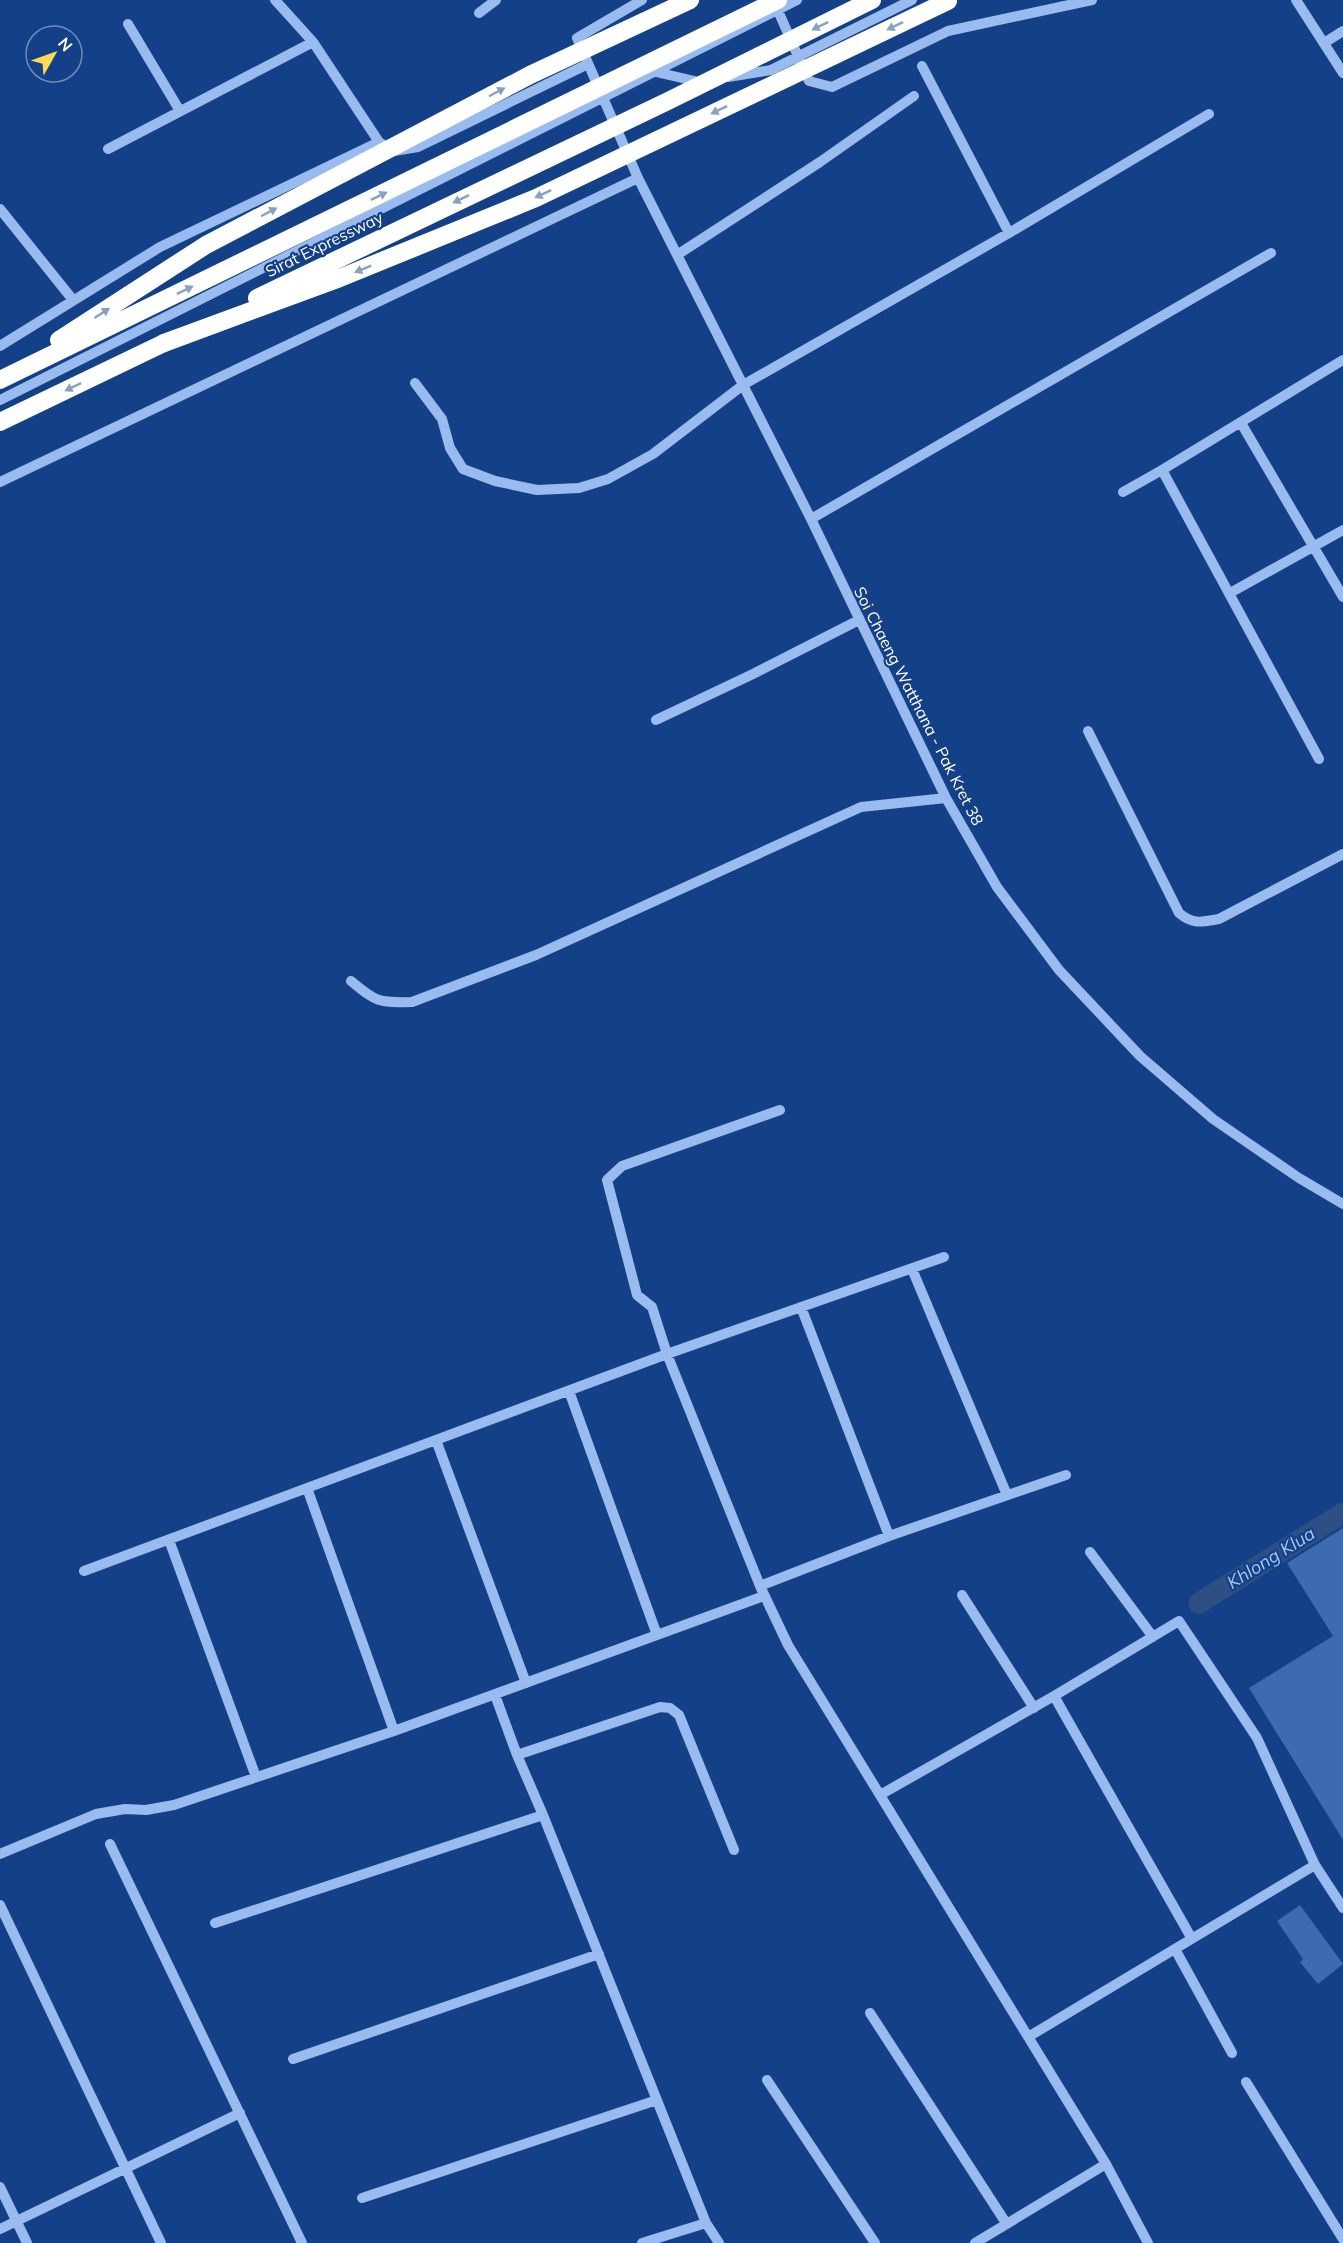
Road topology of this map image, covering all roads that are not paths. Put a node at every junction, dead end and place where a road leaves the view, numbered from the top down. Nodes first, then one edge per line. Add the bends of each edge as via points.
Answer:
1 (275, 0) edge
2 (496, 0) edge
3 (642, 0) edge
4 (690, 0) edge
5 (797, 0) edge
6 (872, 0) edge
7 (912, 0) edge
8 (948, 0) edge
9 (1092, 0) edge
10 (1296, 0) edge
11 (776, 3) edge
12 (622, 5) edge
13 (478, 13) dead end
14 (128, 24) dead end
15 (1343, 31) edge
16 (313, 42) junction
17 (1324, 43) junction
18 (798, 58) junction
19 (588, 64) junction
20 (922, 66) dead end
21 (651, 69) junction
22 (1343, 74) edge
23 (914, 96) dead end
24 (603, 98) junction
25 (180, 111) junction
26 (1209, 114) dead end
27 (379, 141) junction
28 (108, 149) dead end
29 (638, 178) junction
30 (0, 209) edge
31 (1009, 233) junction
32 (1271, 253) dead end
33 (677, 255) junction
34 (73, 300) junction
35 (164, 343) junction
36 (0, 346) edge
37 (1343, 360) edge
38 (0, 379) edge
39 (415, 383) dead end
40 (743, 385) junction
41 (0, 400) edge
42 (0, 422) edge
43 (1241, 423) junction
44 (1162, 470) junction
45 (0, 482) edge
46 (1122, 492) dead end
47 (811, 519) junction
48 (1343, 530) edge
49 (1314, 547) junction
50 (1230, 593) junction
51 (1343, 597) edge
52 (859, 620) junction
53 (656, 720) dead end
54 (1088, 731) dead end
55 (1319, 759) dead end
56 (946, 798) junction
57 (1343, 854) edge
58 (351, 981) dead end
59 (780, 1110) dead end
60 (1343, 1204) edge
61 (944, 1257) dead end
62 (912, 1269) junction
63 (801, 1307) junction
64 (668, 1354) junction
65 (569, 1391) junction
66 (436, 1440) junction
67 (1066, 1475) dead end
68 (308, 1488) junction
69 (1007, 1495) junction
70 (888, 1536) junction
71 (169, 1540) junction
72 (1090, 1552) dead end
73 (84, 1571) dead end
74 (762, 1591) junction
75 (962, 1595) dead end
76 (657, 1635) junction
77 (1153, 1637) junction
78 (526, 1683) junction
79 (495, 1695) junction
80 (1054, 1696) junction
81 (1034, 1708) junction
82 (394, 1731) junction
83 (517, 1755) junction
84 (256, 1777) junction
85 (880, 1795) junction
86 (543, 1815) junction
87 (110, 1844) dead end
88 (734, 1850) dead end
89 (0, 1854) edge
90 (1315, 1865) junction
91 (0, 1905) edge
92 (1343, 1908) edge
93 (215, 1923) dead end
94 (1192, 1939) junction
95 (1174, 1949) junction
96 (599, 1954) junction
97 (870, 2013) dead end
98 (1028, 2037) junction
99 (1232, 2053) dead end
100 (293, 2059) dead end
101 (767, 2080) dead end
102 (1246, 2082) dead end
103 (657, 2100) junction
104 (240, 2113) junction
105 (1106, 2164) junction
106 (125, 2168) junction
107 (0, 2187) edge
108 (362, 2198) dead end
109 (17, 2221) junction
110 (706, 2223) junction
111 (1006, 2223) junction
112 (0, 2229) edge
113 (1343, 2239) edge
114 (27, 2243) edge
115 (161, 2243) edge
116 (302, 2243) edge
117 (642, 2243) edge
118 (719, 2243) edge
119 (875, 2243) edge
120 (975, 2243) edge
121 (1148, 2243) edge

1 - 16 street
2 - 13 street
3 - 12 street
38 -> 4 highway, bridge via 207,245 530,75
5 - 11 street
6 -> 35 highway, Sirat Expressway, bridge
7 - 18 street
8 -> 35 highway, bridge via 536,198
9 - 18 street via 948,31 832,87 809,81
10 - 17 street
11 - 18 street
11 - 21 highway, Sirat Expressway, bridge
12 - 19 street, Soi Chaeng Watthana - Pak Kret 38 via 577,38
14 - 25 street
15 - 17 street
16 - 25 street
16 - 27 street
17 - 22 street
18 - 21 street via 771,70 699,82
19 - 24 street, Soi Chaeng Watthana - Pak Kret 38
19 - 27 street via 418,147 394,151
20 - 31 street
21 - 24 street
38 -> 21 highway, Sirat Expressway, bridge
23 - 33 street
24 - 29 street, Soi Chaeng Watthana - Pak Kret 38
24 - 41 street
25 - 28 street
26 - 31 street
27 - 34 street via 160,248
29 - 33 street, Soi Chaeng Watthana - Pak Kret 38
29 - 45 street
30 - 34 street
31 - 40 street
32 - 47 street
33 - 40 street, Soi Chaeng Watthana - Pak Kret 38
34 - 36 street
35 -> 42 highway, Sirat Expressway
37 - 43 street
39 - 40 street via 442,420 450,448 463,469 537,490 579,488 608,479 652,454
40 - 47 street, Soi Chaeng Watthana - Pak Kret 38
43 - 44 street
43 - 49 street
44 - 46 street
44 - 50 street
47 - 52 street, Soi Chaeng Watthana - Pak Kret 38
48 - 49 street
49 - 50 street
49 - 51 street
50 - 55 street
52 - 53 street
52 - 56 street, Soi Chaeng Watthana - Pak Kret 38
54 - 57 street via 1179,913 1189,921 1219,919
56 - 58 street via 861,807 536,955 412,1002 372,999
56 - 60 street, Soi Chaeng Watthana - Pak Kret 38 via 997,886 1059,970 1140,1056 1213,1119
59 - 64 street via 622,1166 607,1180 637,1295 652,1307
61 - 62 street
62 - 63 street
62 - 69 street
63 - 64 street
63 - 70 street
64 - 65 street
64 - 74 street
65 - 66 street
65 - 76 street
66 - 68 street
66 - 78 street
67 - 69 street
68 - 71 street
68 - 82 street
69 - 70 street
70 - 74 street
71 - 73 street
71 - 84 street
72 - 77 street
74 - 76 street
74 - 85 street via 788,1646
75 - 81 street
76 - 78 street
77 - 80 street
77 - 90 street via 1179,1621 1257,1738
78 - 79 street
79 - 82 street
79 - 83 street
80 - 81 street
80 - 94 street
81 - 85 street
82 - 84 street
83 - 86 street
83 - 88 street via 660,1707 670,1708 679,1715
84 - 89 street via 174,1805 96,1814
85 - 98 street
86 - 93 street
86 - 96 street
87 - 104 street
90 - 92 street
90 - 94 street
91 - 106 street
94 - 95 street
95 - 98 street
95 - 99 street
96 - 100 street
96 - 103 street
97 - 111 street
98 - 105 street
101 - 119 street
102 - 113 street
103 - 108 street
103 - 110 street
104 - 106 street
104 - 116 street
105 - 111 street
105 - 121 street
106 - 109 street
106 - 115 street
107 - 109 street
109 - 112 street
109 - 114 street
110 - 117 street
110 - 118 street
111 - 120 street

